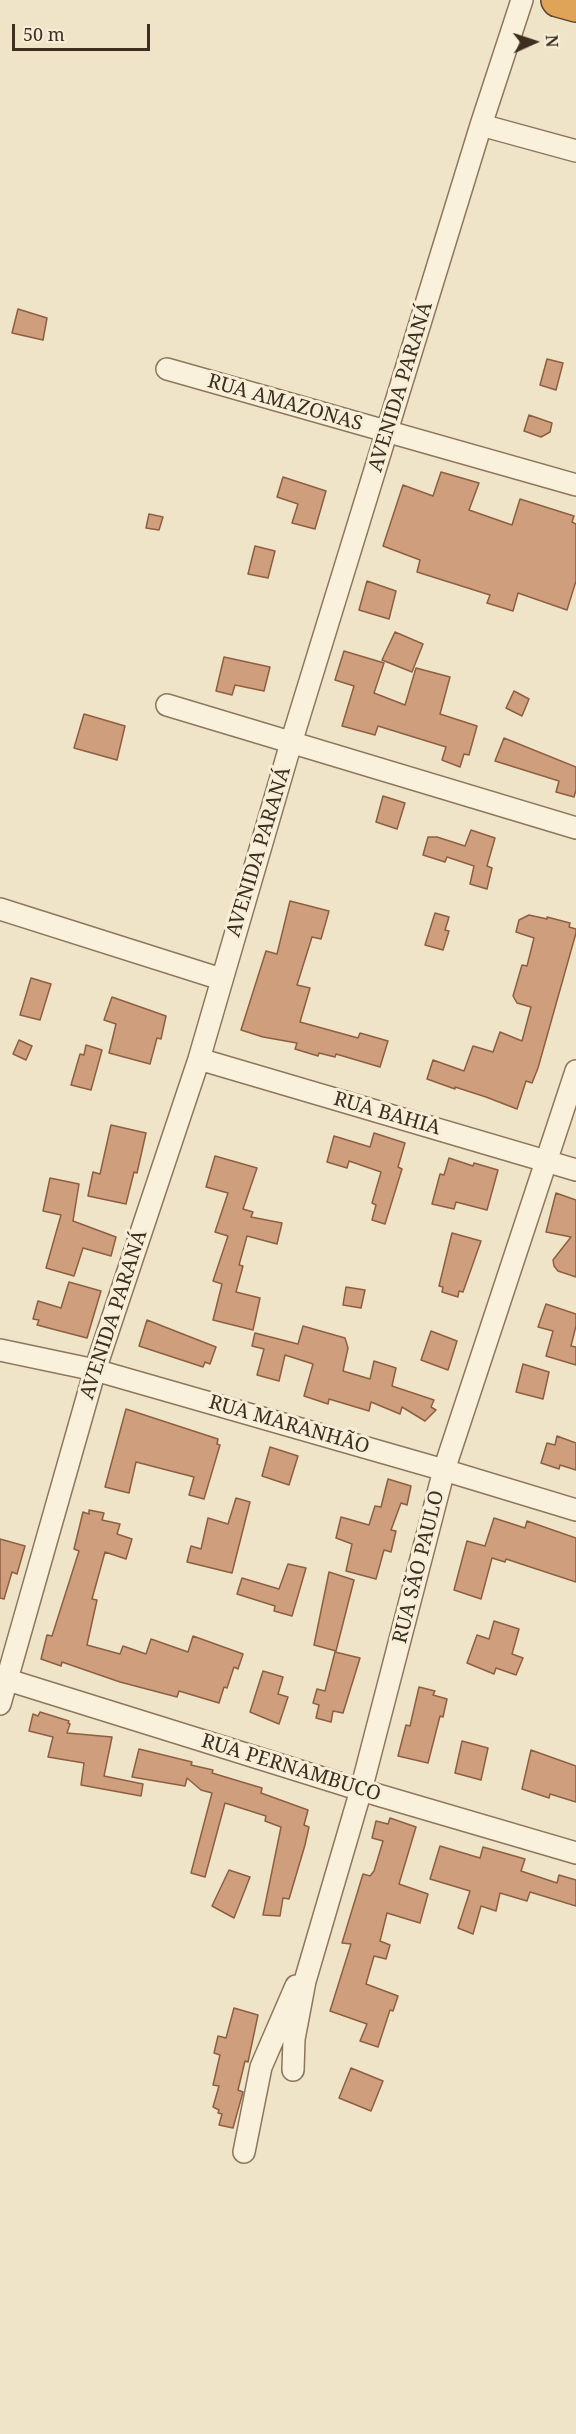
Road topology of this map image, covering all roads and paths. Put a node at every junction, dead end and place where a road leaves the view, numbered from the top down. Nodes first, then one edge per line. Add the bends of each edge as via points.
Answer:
1 (522, 0) edge
2 (558, 0) edge
3 (576, 4) edge
4 (482, 125) junction
5 (576, 151) edge
6 (167, 369) dead end
7 (387, 432) junction
8 (576, 485) edge
9 (167, 705) dead end
10 (291, 743) junction
11 (576, 828) edge
12 (0, 909) edge
13 (221, 979) junction
14 (198, 1059) junction
15 (576, 1071) edge
16 (548, 1161) junction
17 (576, 1170) edge
18 (0, 1350) edge
19 (95, 1370) junction
20 (444, 1470) junction
21 (576, 1510) edge
22 (8, 1680) junction
23 (0, 1704) edge
24 (361, 1790) junction
25 (576, 1853) edge
26 (321, 1928) junction
27 (293, 2070) dead end
28 (244, 2152) dead end

1 - 4 street, AVENIDA PARANÁ
2 - 3 highway
4 - 5 street
4 - 7 street, AVENIDA PARANÁ
6 - 7 street, RUA AMAZONAS
7 - 8 street, RUA AMAZONAS
7 - 10 street, AVENIDA PARANÁ
9 - 10 street
10 - 11 street
10 - 13 street, AVENIDA PARANÁ
12 - 13 street
13 - 14 street, AVENIDA PARANÁ
14 - 16 street, RUA BAHIA
14 - 19 street, AVENIDA PARANÁ
15 - 16 street, RUA SÃO PAULO
16 - 17 street, RUA BAHIA
16 - 20 street, RUA SÃO PAULO
18 - 19 street, RUA MARANHÃO
19 - 20 street, RUA MARANHÃO
19 - 22 street, AVENIDA PARANÁ
20 - 21 street, RUA MARANHÃO
20 - 24 street, RUA SÃO PAULO
22 - 23 street, AVENIDA PARANÁ
22 - 24 street, RUA PERNAMBUCO
24 - 25 street, RUA PERNAMBUCO
24 - 26 street, RUA SÃO PAULO
26 - 27 street, RUA SÃO PAULO via 305,1982 294,2039
26 - 28 street via 261,2067

